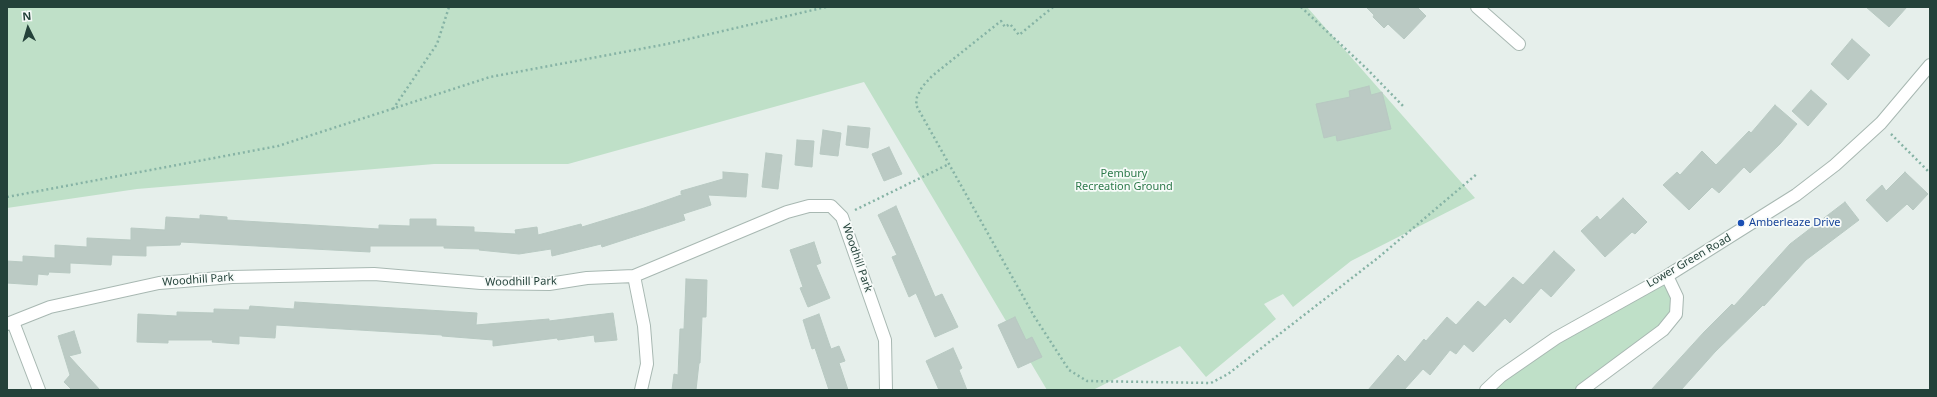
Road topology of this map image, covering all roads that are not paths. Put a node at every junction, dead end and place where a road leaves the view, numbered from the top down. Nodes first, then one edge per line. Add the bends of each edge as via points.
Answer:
1 (1477, 7) edge
2 (1519, 44) dead end
3 (1930, 65) edge
4 (634, 276) junction
5 (1667, 276) junction
6 (10, 323) edge
7 (39, 390) edge
8 (641, 390) edge
9 (886, 390) edge
10 (1486, 390) edge
11 (1582, 390) edge

1 - 2 street
3 - 5 street, Lower Green Road via 1881,123 1835,165 1796,195
4 - 6 street, Woodhill Park via 587,278 549,284 374,274 232,277 159,283 50,307
4 - 8 street via 644,326 647,364
4 - 9 street, Woodhill Park via 787,212 809,206 831,206 842,216 885,340
5 - 10 street, Lower Green Road via 1556,338 1501,376
5 - 11 street via 1677,297 1676,314 1663,330
6 - 7 street

